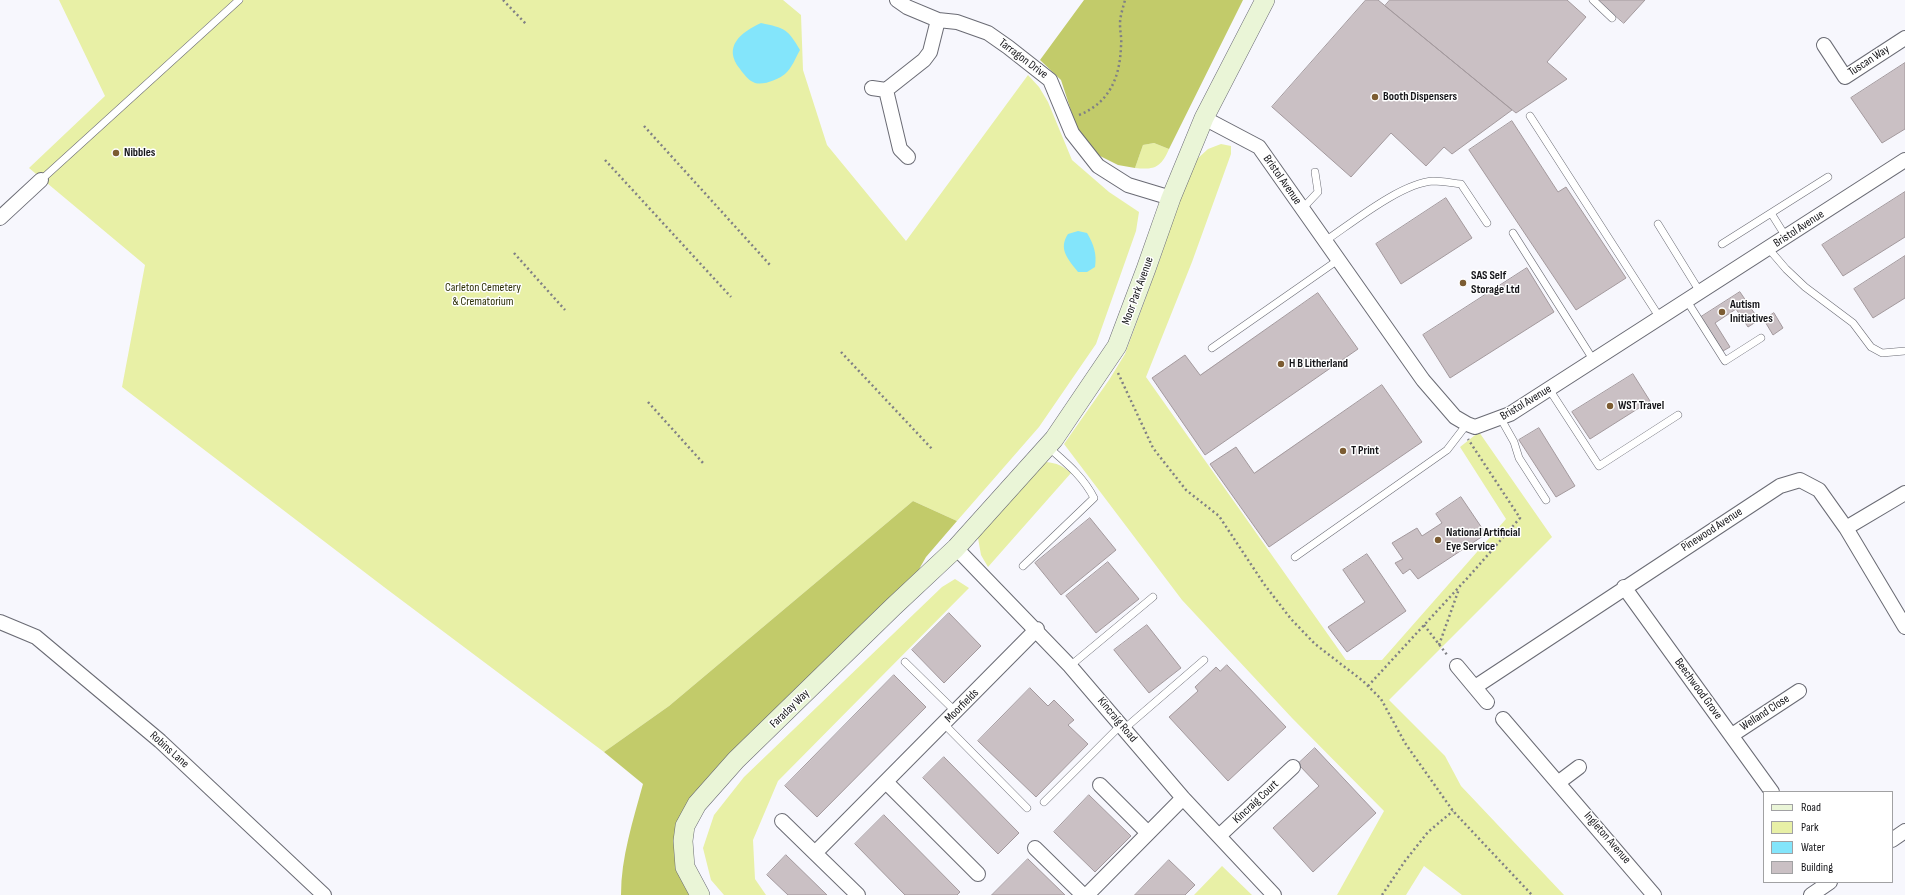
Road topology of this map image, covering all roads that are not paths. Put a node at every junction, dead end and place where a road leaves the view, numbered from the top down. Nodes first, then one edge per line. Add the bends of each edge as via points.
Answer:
1 (239, 0) edge
2 (897, 0) edge
3 (1265, 0) edge
4 (1593, 0) edge
5 (1612, 18) dead end
6 (938, 20) junction
7 (1905, 38) edge
8 (1824, 45) dead end
9 (872, 88) dead end
10 (886, 90) junction
11 (1530, 116) dead end
12 (1204, 118) junction
13 (908, 157) dead end
14 (1905, 160) edge
15 (1315, 172) dead end
16 (1828, 177) dead end
17 (41, 180) joint
18 (1170, 198) junction
19 (1302, 209) junction
20 (1770, 213) junction
21 (0, 218) edge
22 (1487, 223) dead end
23 (1658, 224) dead end
24 (1513, 233) dead end
25 (1786, 237) junction
26 (1325, 241) junction
27 (1722, 244) dead end
28 (1768, 248) junction
29 (1338, 260) junction
30 (1700, 292) junction
31 (1687, 301) junction
32 (1660, 318) junction
33 (1761, 338) dead end
34 (1212, 348) dead end
35 (1905, 351) edge
36 (1594, 360) junction
37 (1549, 389) junction
38 (1678, 415) dead end
39 (1501, 419) junction
40 (1471, 425) junction
41 (1047, 446) junction
42 (1905, 493) edge
43 (1546, 500) dead end
44 (1846, 528) junction
45 (956, 548) junction
46 (1295, 557) dead end
47 (1023, 566) dead end
48 (1624, 587) junction
49 (1153, 597) dead end
50 (0, 622) edge
51 (1905, 627) edge
52 (1037, 629) junction
53 (1204, 660) dead end
54 (905, 662) dead end
55 (1070, 666) junction
56 (1457, 666) dead end
57 (1475, 687) junction
58 (1798, 691) dead end
59 (1487, 702) dead end
60 (956, 712) junction
61 (1503, 719) dead end
62 (944, 724) junction
63 (1123, 727) junction
64 (1732, 735) junction
65 (1293, 767) dead end
66 (1579, 767) dead end
67 (886, 782) junction
68 (1559, 782) junction
69 (1100, 785) dead end
70 (1771, 791) edge
71 (1183, 798) junction
72 (1044, 802) dead end
73 (1027, 808) dead end
74 (782, 821) dead end
75 (1148, 833) junction
76 (1219, 836) junction
77 (1035, 848) dead end
78 (815, 853) junction
79 (978, 874) dead end
80 (1829, 883) edge
81 (324, 895) edge
82 (700, 895) edge
83 (858, 895) edge
84 (1084, 895) edge
85 (1087, 895) edge
86 (1274, 895) edge
87 (1654, 895) edge
88 (1811, 895) edge

1 - 17 lane
2 - 6 street, Tarragon Drive via 906,7
3 - 12 street, Moor Park Avenue
4 - 5 lane
6 - 10 street via 930,52 924,60
6 - 18 street, Tarragon Drive via 963,24 988,34 1008,47 1050,80 1072,133 1098,166 1128,185
7 - 8 street, Tuscan Way via 1845,77
9 - 10 street
10 - 13 street via 900,149
11 - 32 lane
12 - 18 street, Moor Park Avenue
12 - 19 street, Bristol Avenue via 1259,147
14 - 25 street, Bristol Avenue
15 - 19 lane via 1318,192
16 - 20 lane
17 - 21 street
18 - 41 street, Moor Park Avenue via 1117,346
19 - 26 street, Bristol Avenue
20 - 25 lane
20 - 27 lane
22 - 26 lane via 1461,184 1432,181 1392,196
23 - 30 lane
24 - 36 lane
25 - 28 street, Bristol Avenue
26 - 29 street, Bristol Avenue
28 - 30 street, Bristol Avenue
28 - 35 lane via 1805,287 1853,323 1871,347 1882,353
29 - 34 lane
29 - 40 street, Bristol Avenue via 1423,380 1455,417
30 - 31 street, Bristol Avenue
31 - 32 street, Bristol Avenue
31 - 33 lane via 1725,361
32 - 36 street, Bristol Avenue
36 - 37 street, Bristol Avenue
37 - 38 lane via 1599,466
37 - 39 street, Bristol Avenue
39 - 40 street, Bristol Avenue
39 - 43 lane via 1514,442 1519,458
40 - 46 lane via 1447,450
41 - 45 street, Moor Park Avenue
41 - 47 lane via 1078,474 1094,498
42 - 44 street
44 - 48 street, Pinewood Avenue via 1819,490 1800,480 1780,486
44 - 51 street, Pinewood Avenue
45 - 52 street, Kincraig Road
45 - 82 street, Faraday Way via 736,760 697,804 685,826 683,841 685,866
48 - 57 street, Pinewood Avenue
48 - 64 street, Beechwood Grove
49 - 55 lane
50 - 81 street, Robins Lane via 36,637 160,741
52 - 55 street, Kincraig Road
52 - 60 street, Moorfields
53 - 63 lane
54 - 60 lane
55 - 63 street, Kincraig Road
56 - 57 street
57 - 59 street
58 - 64 street, Welland Close
60 - 62 street, Moorfields
61 - 68 street, Ingleton Avenue
62 - 67 street, Moorfields
62 - 73 lane
63 - 71 street, Kincraig Road
63 - 72 lane
64 - 70 street, Beechwood Grove
65 - 76 street, Kincraig Court
66 - 68 street
67 - 78 street, Moorfields
67 - 79 street
68 - 87 street, Ingleton Avenue
69 - 75 street
71 - 75 street
71 - 76 street, Kincraig Road
74 - 78 street
75 - 85 street
76 - 86 street, Kincraig Road
77 - 84 street
78 - 83 street
80 - 88 street

